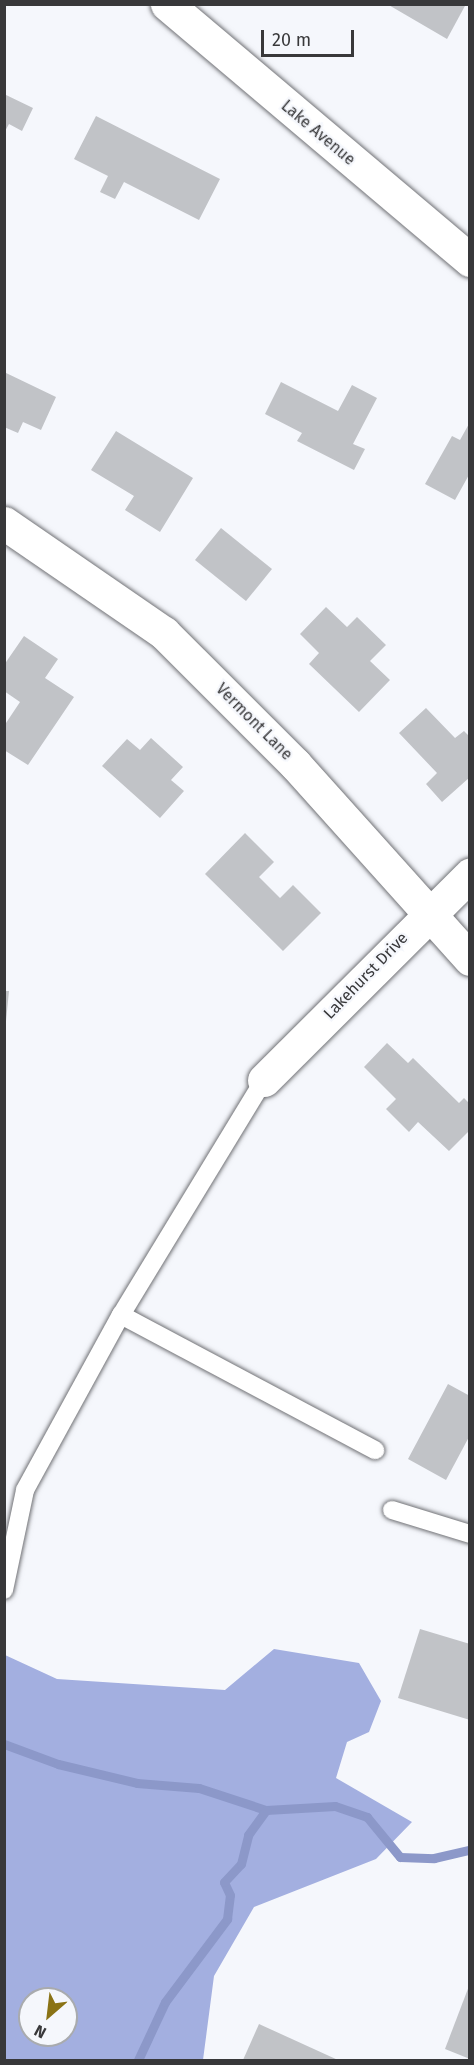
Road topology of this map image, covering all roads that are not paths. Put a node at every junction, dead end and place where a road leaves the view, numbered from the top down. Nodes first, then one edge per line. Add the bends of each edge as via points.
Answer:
1 (167, 4) edge
2 (470, 260) edge
3 (4, 523) edge
4 (470, 875) edge
5 (428, 913) junction
6 (470, 959) edge
7 (264, 1080) joint
8 (121, 1315) junction
9 (375, 1450) dead end
10 (392, 1510) dead end
11 (470, 1534) edge
12 (4, 1590) edge

1 - 2 street, Lake Avenue
3 - 5 street, Vermont Lane via 164,633 295,764
4 - 5 street, Lakehurst Drive
5 - 6 street, Vermont Lane
5 - 7 street, Lakehurst Drive
7 - 8 lane
8 - 9 lane
8 - 12 lane via 25,1490
10 - 11 lane

